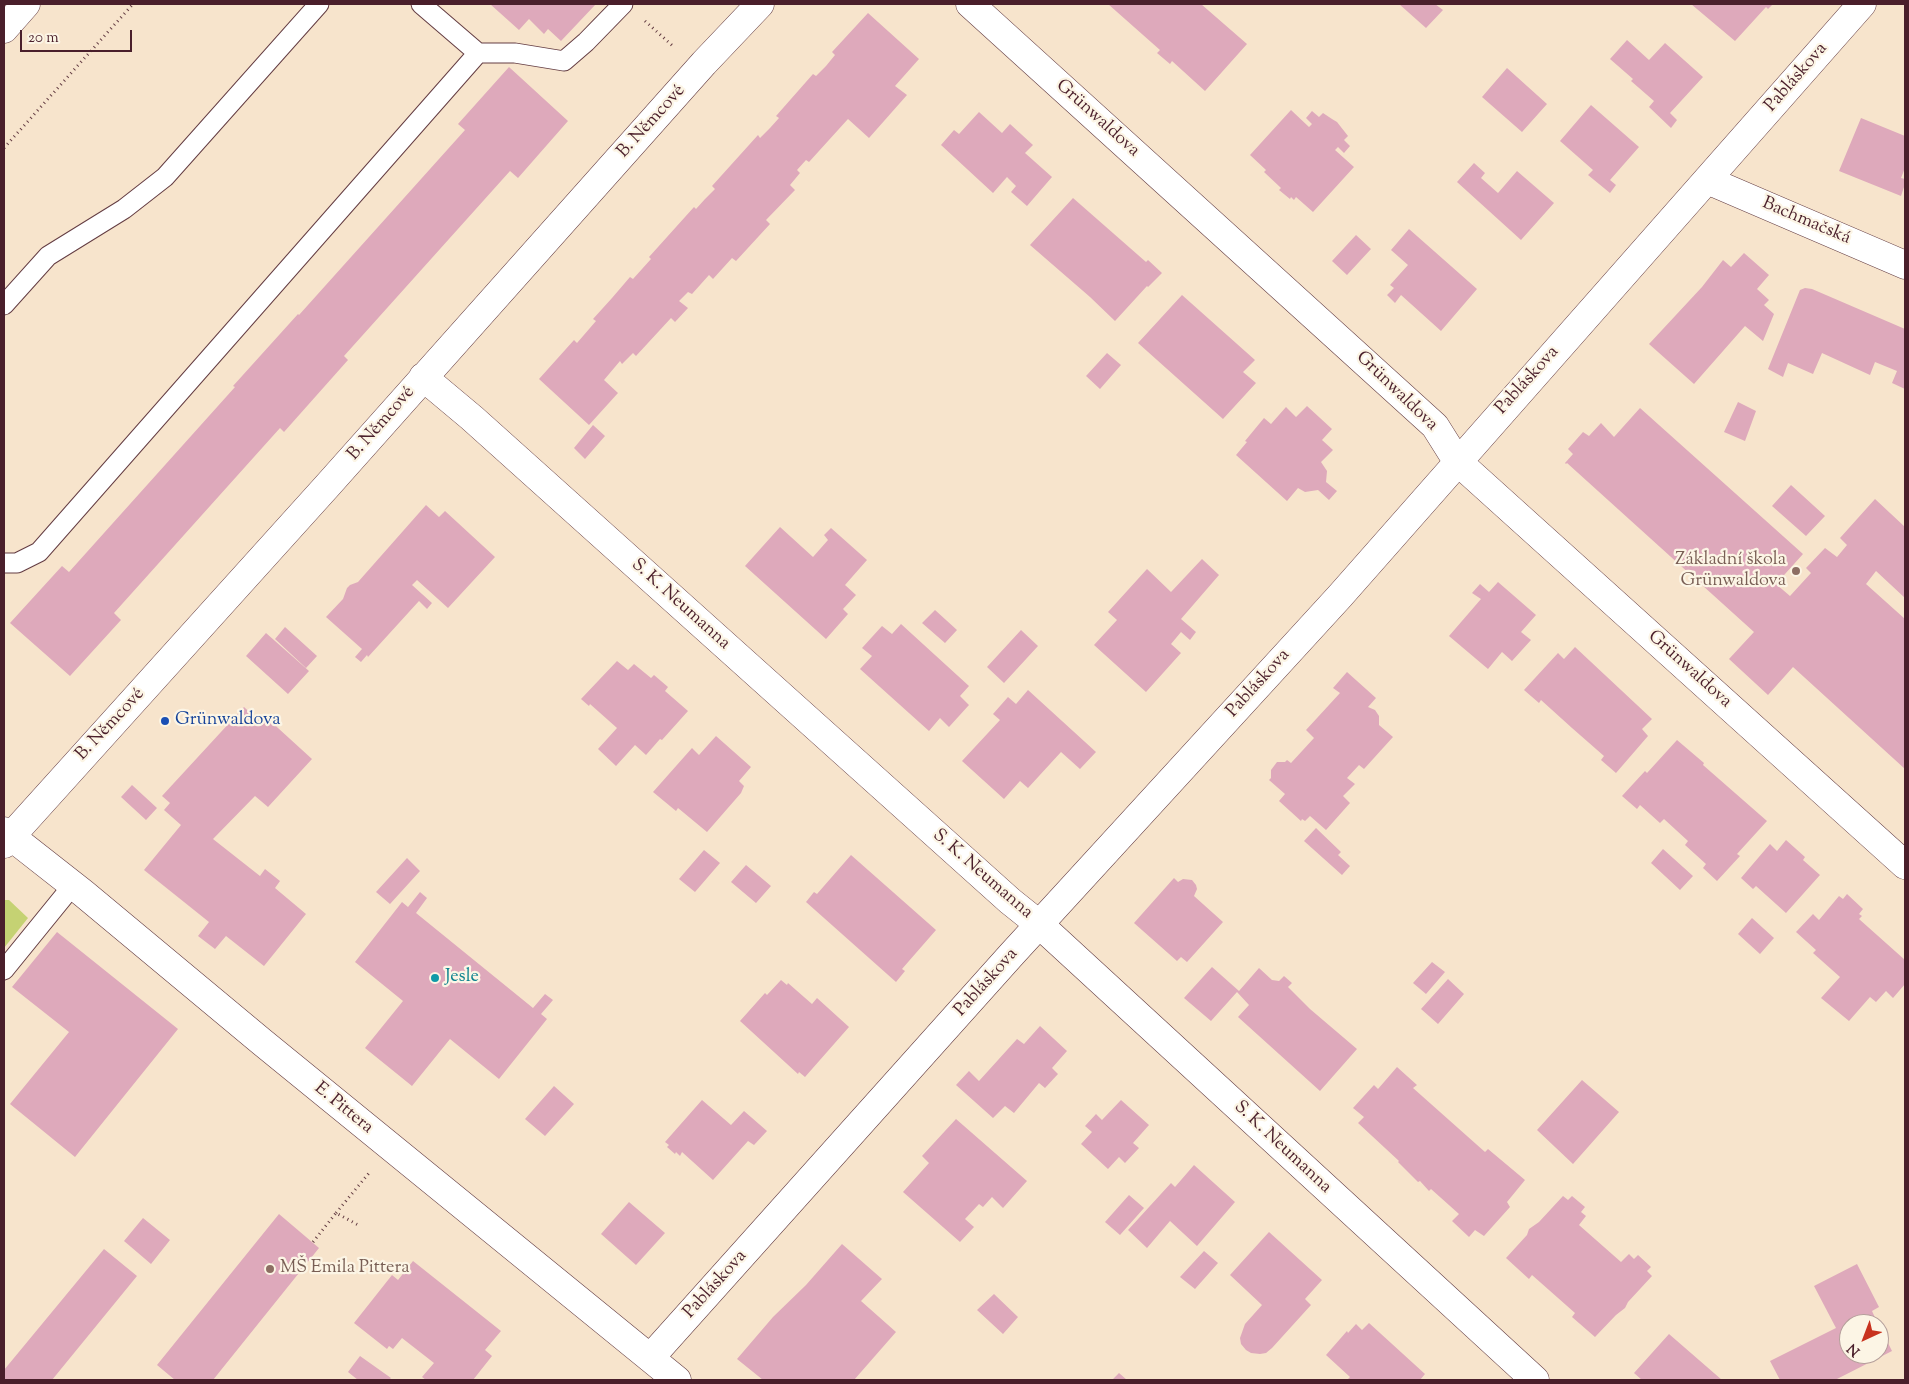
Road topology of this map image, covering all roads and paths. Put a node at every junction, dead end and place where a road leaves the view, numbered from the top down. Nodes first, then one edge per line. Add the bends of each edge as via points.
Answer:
1 (26, 4) edge
2 (133, 4) edge
3 (319, 4) edge
4 (421, 4) edge
5 (623, 4) edge
6 (760, 4) edge
7 (970, 4) edge
8 (1862, 4) edge
9 (639, 15) dead end
10 (4, 29) edge
11 (672, 44) dead end
12 (478, 53) junction
13 (4, 148) edge
14 (1707, 180) junction
15 (1905, 265) edge
16 (4, 305) edge
17 (423, 377) junction
18 (1457, 461) junction
19 (4, 563) edge
20 (6, 837) edge
21 (1905, 866) edge
22 (73, 885) junction
23 (1040, 925) junction
24 (4, 970) edge
25 (369, 1172) dead end
26 (336, 1214) junction
27 (360, 1226) dead end
28 (313, 1242) dead end
29 (650, 1358) junction
30 (676, 1380) edge
31 (1535, 1380) edge

1 - 10 street
2 - 13 path
3 - 16 lane via 165,177 124,209 48,256
4 - 12 lane
5 - 12 lane via 564,61 515,53
6 - 17 street, B. Němcové
7 - 18 street, Grünwaldova via 1435,426
8 - 14 street, Pabláskova
9 - 11 path
12 - 19 lane via 39,552 17,563
14 - 15 street, Bachmačská
14 - 18 street, Pabláskova
17 - 20 street, B. Němcové
17 - 23 street, S. K. Neumanna
18 - 21 street, Grünwaldova
18 - 23 street, Pabláskova via 1340,596
20 - 22 street, E. Pittera
22 - 24 lane
22 - 29 street, E. Pittera
23 - 29 street, Pabláskova
23 - 31 street, S. K. Neumanna
25 - 26 path
26 - 27 path
26 - 28 path
29 - 30 street, E. Pittera

